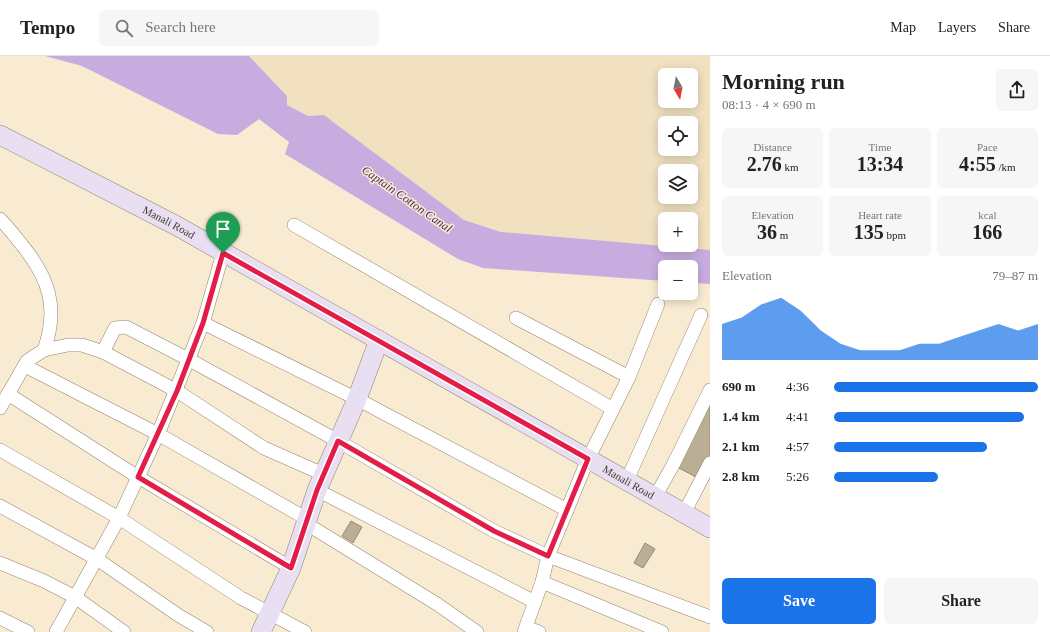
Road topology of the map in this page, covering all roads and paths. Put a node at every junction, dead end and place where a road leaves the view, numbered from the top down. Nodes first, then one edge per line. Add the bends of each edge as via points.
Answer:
1 (0, 134) edge
2 (0, 219) edge
3 (294, 225) dead end
4 (223, 253) junction
5 (658, 304) dead end
6 (701, 315) dead end
7 (516, 318) dead end
8 (203, 323) junction
9 (379, 340) junction
10 (44, 350) junction
11 (103, 352) junction
12 (188, 359) junction
13 (25, 366) junction
14 (629, 377) junction
15 (710, 390) edge
16 (177, 391) junction
17 (8, 394) junction
18 (356, 399) junction
19 (0, 408) edge
20 (613, 409) junction
21 (158, 434) junction
22 (338, 441) junction
23 (0, 450) edge
24 (588, 459) junction
25 (710, 462) edge
26 (138, 477) junction
27 (627, 480) junction
28 (320, 482) junction
29 (655, 497) junction
30 (0, 506) edge
31 (567, 510) junction
32 (684, 513) junction
33 (119, 518) junction
34 (306, 519) junction
35 (710, 528) edge
36 (548, 556) junction
37 (97, 560) junction
38 (0, 563) edge
39 (291, 568) junction
40 (542, 582) junction
41 (75, 597) junction
42 (534, 602) junction
43 (270, 614) junction
44 (710, 617) edge
45 (0, 618) edge
46 (525, 629) edge
47 (28, 632) edge
48 (56, 632) edge
49 (124, 632) edge
50 (207, 632) edge
51 (261, 632) edge
52 (305, 632) edge
53 (477, 632) edge
54 (539, 632) edge
55 (662, 632) edge

1 - 4 main road, Manali Road via 177,226
2 - 10 street via 26,250 45,281 52,309 52,321
3 - 20 street
4 - 8 street
4 - 9 main road, Manali Road
5 - 14 street
6 - 27 street
7 - 14 street
8 - 12 street
8 - 18 street
9 - 18 main road
9 - 24 main road, Manali Road
10 - 11 street via 82,345
10 - 13 street via 27,361
11 - 12 street via 115,328 120,326
11 - 16 street
12 - 16 street
12 - 22 street
13 - 17 street
13 - 21 street
14 - 20 street
15 - 29 street
16 - 21 street
16 - 28 street
17 - 19 street
17 - 26 street
18 - 22 main road
18 - 31 street
20 - 24 street
21 - 26 street
21 - 34 street
22 - 28 main road
22 - 36 street via 494,531
23 - 33 street
24 - 27 main road, Manali Road
24 - 31 street
25 - 32 street
26 - 33 street
26 - 39 street
27 - 29 main road, Manali Road
28 - 34 main road
28 - 42 street
29 - 32 main road, Manali Road
30 - 37 street
31 - 36 street
32 - 35 main road, Manali Road
33 - 37 street
33 - 43 street via 241,598
34 - 39 main road
34 - 53 street via 310,526
36 - 40 street
36 - 44 street
37 - 41 street
37 - 50 street
38 - 41 street
39 - 43 main road
40 - 42 street
40 - 55 street
41 - 48 street
41 - 49 street
42 - 46 street
43 - 51 main road
43 - 52 street
45 - 47 street
46 - 54 street

